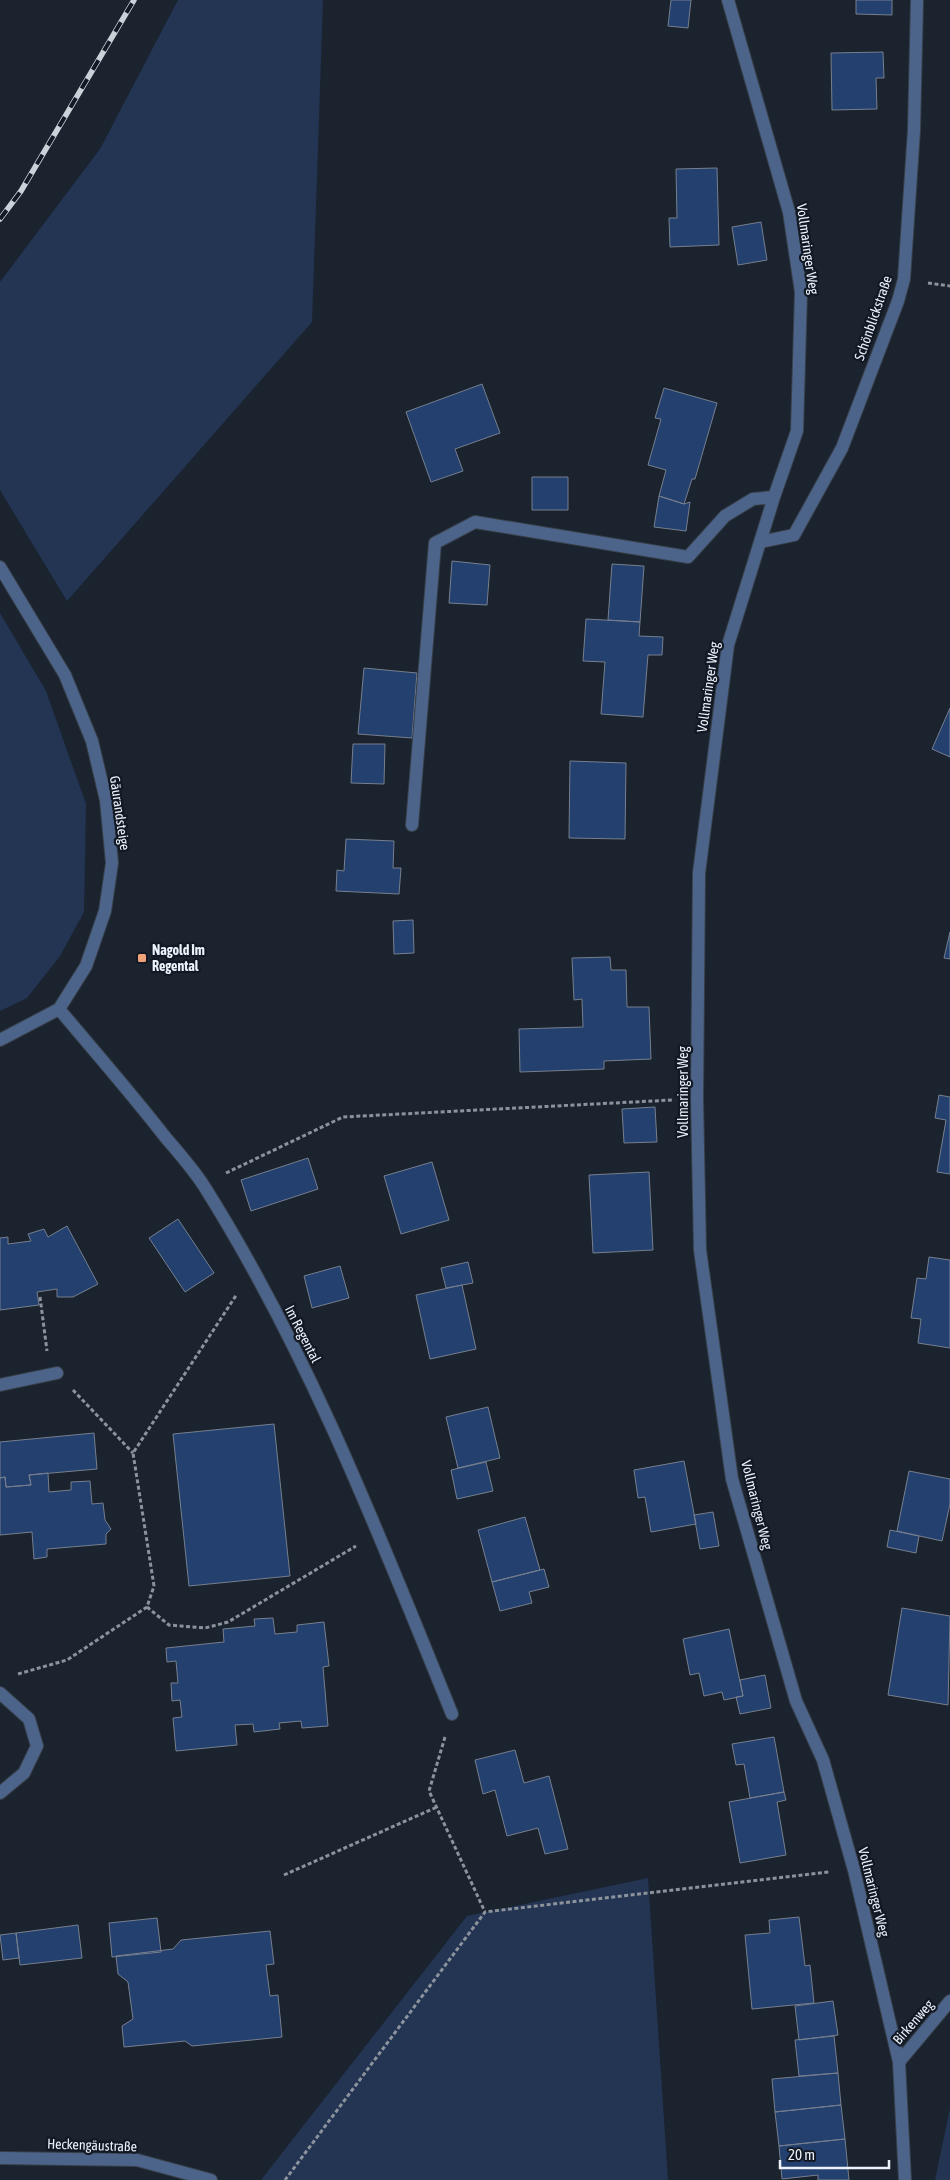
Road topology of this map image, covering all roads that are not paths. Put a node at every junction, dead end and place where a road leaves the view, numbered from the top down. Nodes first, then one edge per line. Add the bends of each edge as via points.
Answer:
1 (728, 0) edge
2 (917, 0) edge
3 (774, 497) junction
4 (760, 542) junction
5 (0, 567) edge
6 (412, 825) dead end
7 (59, 1009) junction
8 (0, 1040) edge
9 (54, 1374) road end
10 (0, 1385) edge
11 (0, 1693) edge
12 (452, 1714) road end
13 (0, 1793) edge
14 (950, 2001) edge
15 (899, 2062) junction
16 (0, 2158) edge
17 (211, 2180) edge
18 (905, 2180) edge

1 - 3 street, Vollmaringer Weg via 789,212 800,292 797,431
2 - 4 street, Schönblickstraße via 914,130 904,279 898,302 842,448 794,535
3 - 4 street, Vollmaringer Weg
3 - 6 street via 753,499 725,516 688,557 475,522 434,543
4 - 15 street, Vollmaringer Weg via 728,645 699,873 697,1099 700,1250 732,1479 796,1702 823,1760 854,1870
5 - 7 street, Gäurandsteige via 65,675 92,741 106,800 112,863 105,911 86,966
7 - 8 street
7 - 12 street, Im Regental via 203,1184 252,1271 297,1354 353,1471
9 - 10 street
11 - 13 street via 29,1719 37,1746 24,1773
14 - 15 street, Birkenweg
15 - 18 street, Vollmaringer Weg
16 - 17 street, Heckengäustraße via 137,2160

